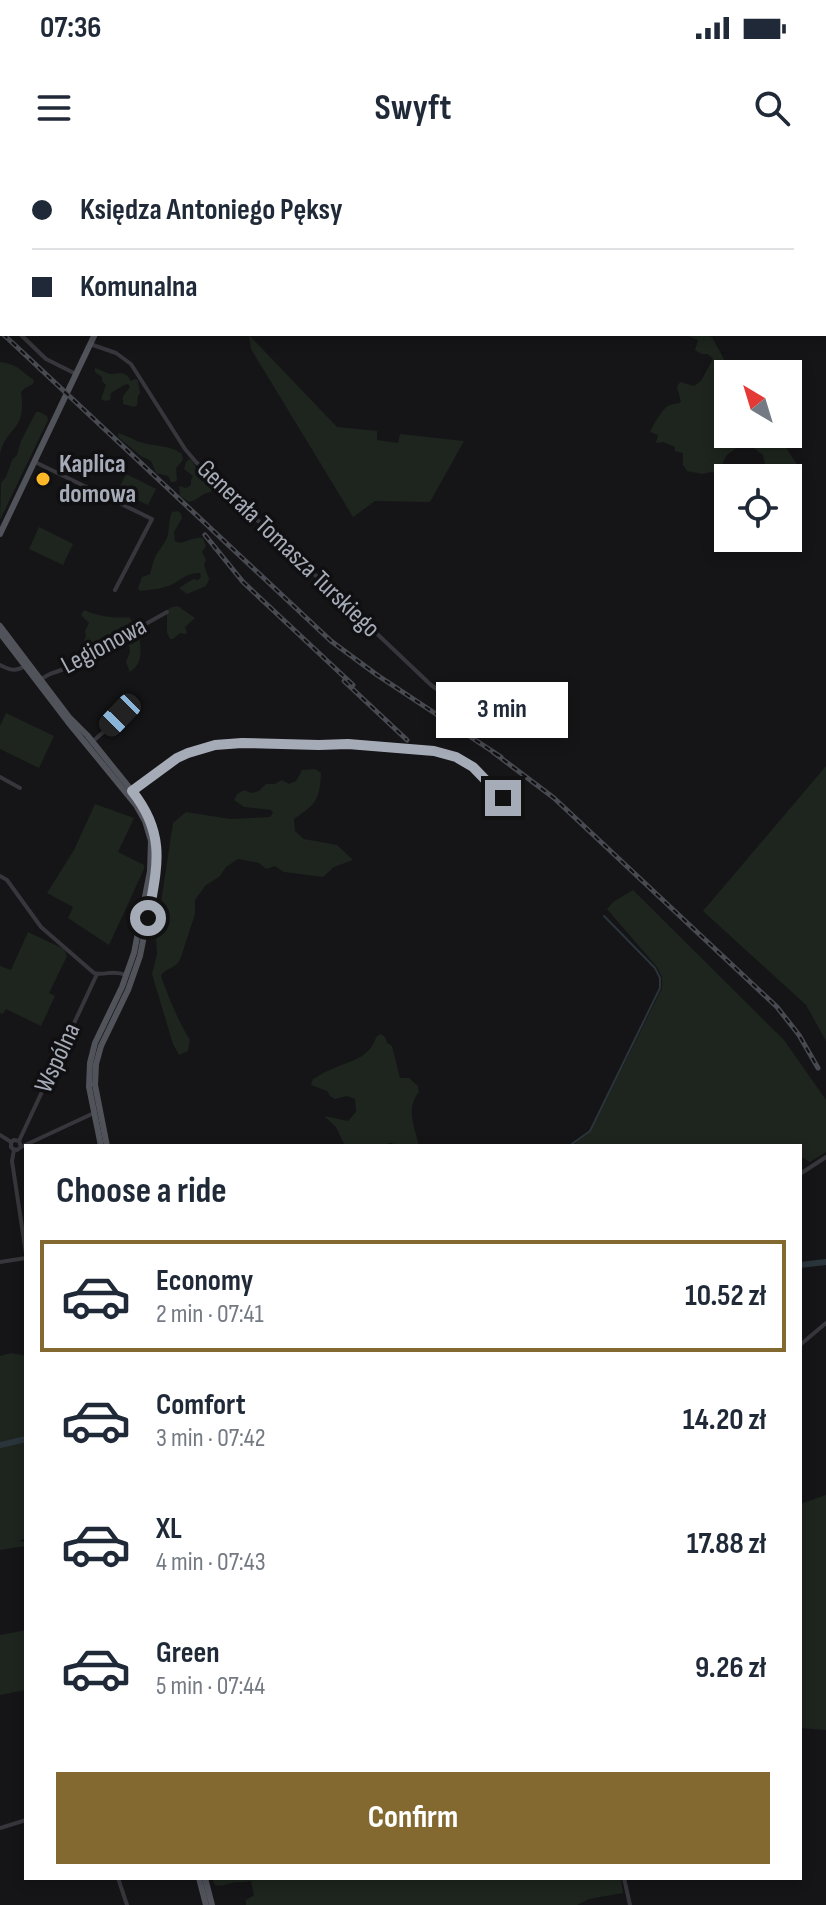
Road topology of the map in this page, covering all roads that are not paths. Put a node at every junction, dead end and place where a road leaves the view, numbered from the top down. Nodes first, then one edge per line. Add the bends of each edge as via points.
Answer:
1 (22, 336) edge
2 (94, 336) edge
3 (90, 344) junction
4 (76, 374) junction
5 (35, 462) junction
6 (0, 534) edge
7 (115, 590) dead end
8 (167, 612) dead end
9 (0, 626) edge
10 (0, 633) edge
11 (0, 665) edge
12 (25, 666) junction
13 (41, 679) junction
14 (133, 701) dead end
15 (509, 730) dead end
16 (91, 744) junction
17 (0, 777) edge
18 (20, 788) dead end
19 (132, 791) junction
20 (503, 798) dead end
21 (0, 876) edge
22 (97, 974) junction
23 (127, 975) junction
24 (94, 1113) junction
25 (0, 1135) edge
26 (11, 1142) junction
27 (20, 1144) junction
28 (101, 1144) edge
29 (107, 1144) edge
30 (14, 1150) junction
31 (826, 1157) edge
32 (802, 1173) edge
33 (24, 1242) edge
34 (24, 1256) edge
35 (0, 1262) edge
36 (826, 1323) edge
37 (802, 1343) edge
38 (24, 1821) edge
39 (0, 1828) edge
40 (119, 1880) edge
41 (200, 1880) edge
42 (206, 1880) edge
43 (624, 1880) edge
44 (127, 1905) edge
45 (206, 1905) edge
46 (212, 1905) edge
47 (630, 1905) edge

1 - 4 street via 46,359
2 - 3 main road
3 - 4 main road
3 - 15 street, Generała Tomasza Turskiego via 128,361 196,462 431,685 484,707
4 - 5 main road
5 - 6 main road
5 - 7 street via 152,519
8 - 13 street, Legionowa
9 - 13 main road
10 - 12 main road
11 - 12 street via 13,671
12 - 16 main road
13 - 16 main road
14 - 16 street
16 - 19 main road
16 - 23 main road via 138,808 151,841 150,871
17 - 18 street
19 - 20 street via 177,758 215,745 348,744 456,757
19 - 29 main road via 152,824 158,860 138,962 96,1064
21 - 22 street via 41,927
22 - 23 street
22 - 27 street, Wspólna
23 - 24 main road via 92,1054 88,1076
24 - 27 street
24 - 28 main road
25 - 26 street
26 - 27 street
26 - 30 street
27 - 30 street
30 - 33 street
31 - 32 street
34 - 35 street
36 - 37 street
38 - 39 street
40 - 44 street
41 - 45 main road
42 - 46 main road
43 - 47 street

